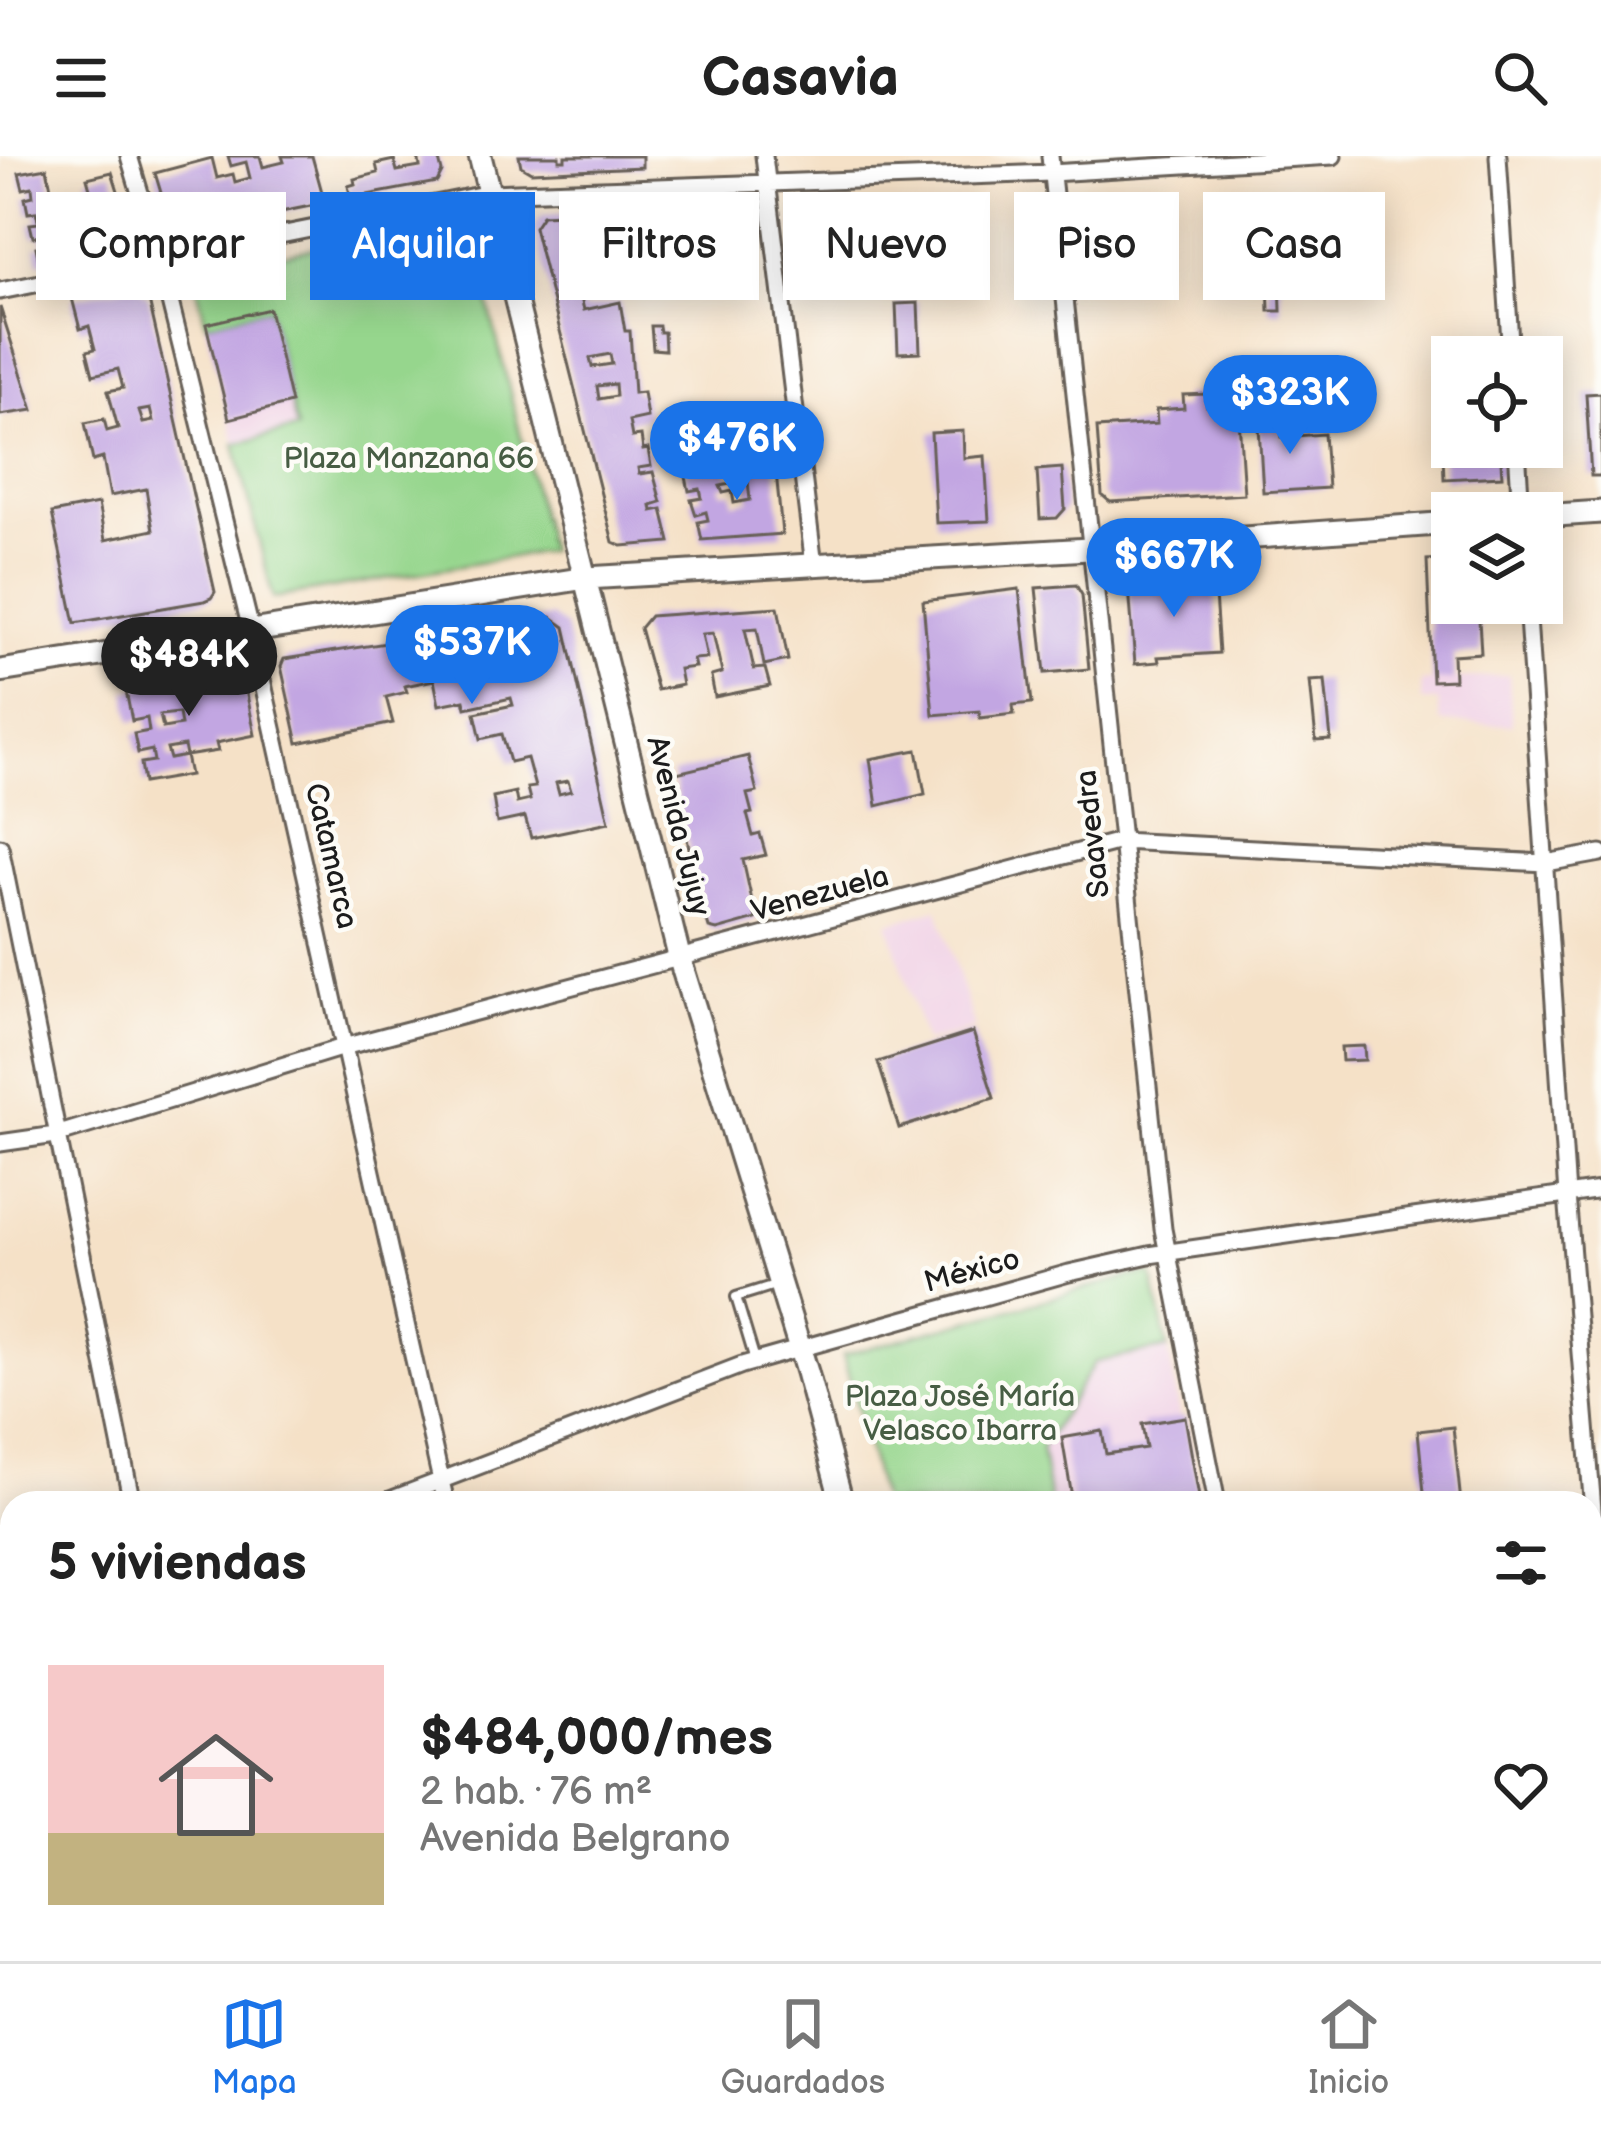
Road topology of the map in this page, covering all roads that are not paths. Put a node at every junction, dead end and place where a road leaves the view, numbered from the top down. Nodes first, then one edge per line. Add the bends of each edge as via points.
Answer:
1 (129, 156) edge
2 (480, 156) edge
3 (764, 156) edge
4 (1333, 156) edge
5 (1498, 156) edge
6 (1051, 165) edge
7 (766, 183) junction
8 (140, 192) edge
9 (490, 192) edge
10 (518, 192) edge
11 (36, 283) edge
12 (0, 291) edge
13 (170, 300) edge
14 (517, 300) edge
15 (1510, 336) edge
16 (1601, 512) edge
17 (1563, 515) edge
18 (1431, 525) edge
19 (1089, 549) junction
20 (814, 566) junction
21 (586, 578) junction
22 (1529, 624) edge
23 (251, 630) junction
24 (0, 671) edge
25 (1120, 841) junction
26 (0, 848) edge
27 (1601, 853) edge
28 (1546, 863) junction
29 (680, 960) junction
30 (346, 1046) junction
31 (56, 1135) junction
32 (0, 1142) edge
33 (1601, 1190) edge
34 (1568, 1195) junction
35 (1169, 1253) junction
36 (779, 1284) junction
37 (799, 1346) junction
38 (755, 1360) junction
39 (441, 1479) junction
40 (130, 1491) edge
41 (412, 1491) edge
42 (444, 1491) edge
43 (839, 1491) edge
44 (1215, 1491) edge
45 (1592, 1491) edge

1 - 8 street, Catamarca
2 - 9 main road, Avenida Jujuy
3 - 7 street
4 - 6 street
5 - 15 street
6 - 7 street
6 - 19 street, Saavedra
7 - 10 street
7 - 20 street
11 - 12 street
13 - 23 street, Catamarca
14 - 21 main road, Avenida Jujuy
16 - 17 main road
18 - 19 main road
19 - 20 main road
19 - 25 street, Saavedra
20 - 21 main road
21 - 23 main road
21 - 29 main road, Avenida Jujuy
22 - 28 street
23 - 24 main road
23 - 30 street, Catamarca
25 - 28 street, Venezuela
25 - 29 street, Venezuela
25 - 35 street, Saavedra
26 - 31 street
27 - 28 street, Venezuela
28 - 34 street
29 - 30 street, Venezuela
29 - 36 main road, Avenida Jujuy
30 - 31 street, Venezuela
30 - 39 street, Catamarca
31 - 32 street, Venezuela
31 - 40 street
33 - 34 street, México
34 - 35 street, México
34 - 45 street
35 - 37 street, México
35 - 44 street, Saavedra
36 - 37 main road, Avenida Jujuy
36 - 38 lane via 736,1297
37 - 38 street, México
37 - 43 main road, Avenida Jujuy
38 - 39 street, México
39 - 41 street, México
39 - 42 street, Catamarca

